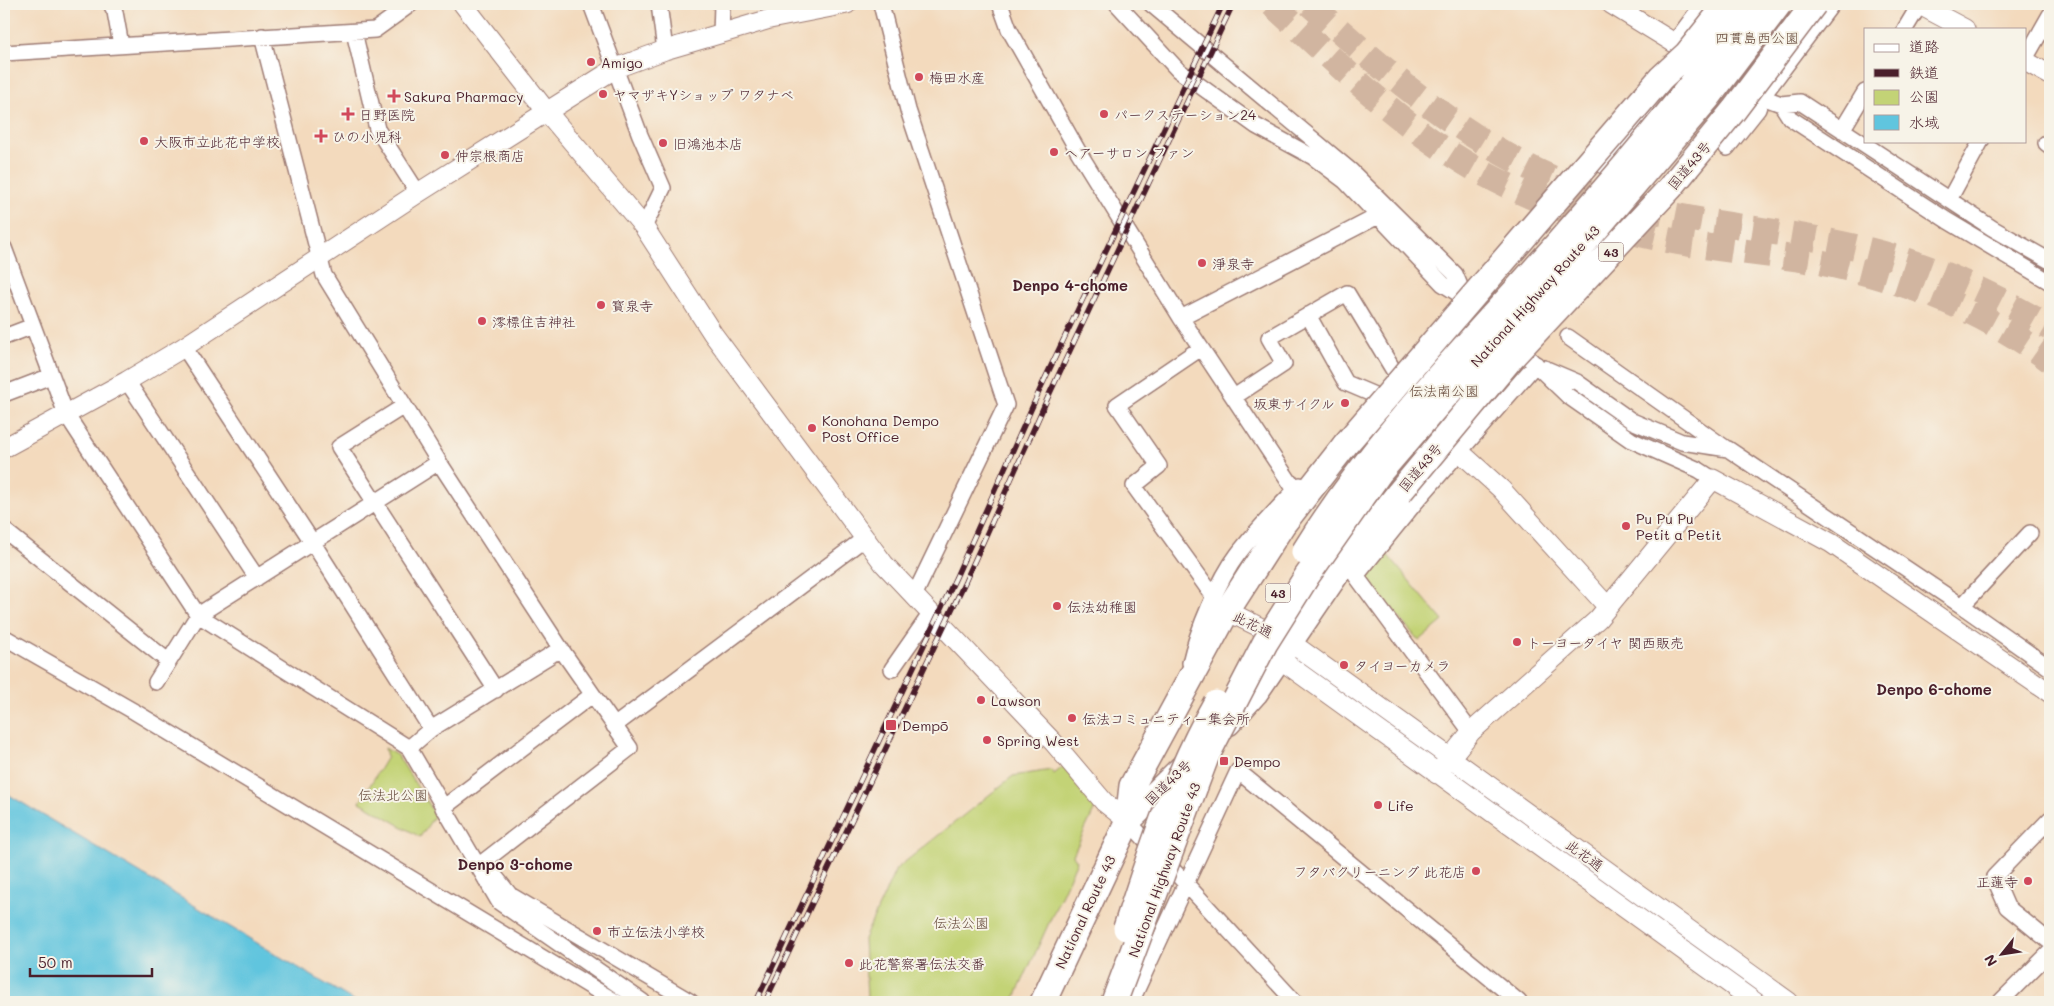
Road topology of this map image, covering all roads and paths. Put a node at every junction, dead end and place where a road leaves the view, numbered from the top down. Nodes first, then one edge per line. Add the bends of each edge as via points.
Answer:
1 (111, 4) edge
2 (411, 4) edge
3 (463, 4) edge
4 (591, 4) edge
5 (659, 4) edge
6 (722, 4) edge
7 (847, 4) edge
8 (881, 4) edge
9 (1000, 4) edge
10 (1117, 4) edge
11 (1151, 4) edge
12 (1611, 4) edge
13 (1703, 4) edge
14 (1727, 4) edge
15 (1754, 4) edge
16 (1779, 4) edge
17 (1798, 4) edge
18 (1814, 4) edge
19 (1832, 4) edge
20 (1919, 4) edge
21 (2050, 14) edge
22 (1906, 28) edge
23 (1963, 28) edge
24 (354, 32) junction
25 (722, 35) junction
26 (262, 36) junction
27 (121, 45) junction
28 (1680, 48) junction
29 (665, 50) junction
30 (4, 53) edge
31 (2026, 58) edge
32 (2026, 61) edge
33 (616, 68) junction
34 (2050, 75) edge
35 (1864, 94) edge
36 (1762, 97) junction
37 (1781, 104) junction
38 (547, 112) junction
39 (1842, 130) junction
40 (1980, 142) edge
41 (1727, 148) dead end
42 (418, 193) junction
43 (1949, 200) junction
44 (1378, 216) junction
45 (644, 227) junction
46 (4, 248) edge
47 (1566, 249) junction
48 (2048, 256) edge
49 (319, 257) junction
50 (9, 279) edge
51 (2050, 282) edge
52 (1465, 298) junction
53 (1308, 315) junction
54 (1181, 318) junction
55 (33, 326) junction
56 (1568, 337) dead end
57 (4, 338) edge
58 (184, 347) junction
59 (1201, 348) junction
60 (1536, 364) junction
61 (51, 376) junction
62 (1396, 376) junction
63 (127, 381) junction
64 (4, 394) edge
65 (1234, 396) junction
66 (1379, 397) junction
67 (404, 406) junction
68 (66, 414) junction
69 (4, 448) edge
70 (1728, 449) junction
71 (1460, 452) junction
72 (439, 462) junction
73 (1713, 479) junction
74 (1295, 490) junction
75 (374, 503) junction
76 (4, 530) edge
77 (2030, 533) dead end
78 (864, 538) junction
79 (313, 543) junction
80 (257, 578) junction
81 (914, 596) junction
82 (1220, 604) junction
83 (1962, 606) junction
84 (1608, 607) junction
85 (931, 614) junction
86 (198, 615) junction
87 (4, 637) edge
88 (1284, 651) junction
89 (563, 652) junction
90 (168, 661) junction
91 (2050, 668) edge
92 (892, 669) dead end
93 (156, 682) dead end
94 (496, 690) junction
95 (2050, 693) edge
96 (592, 695) junction
97 (614, 726) junction
98 (431, 729) junction
99 (1471, 732) junction
100 (409, 748) junction
101 (1449, 757) junction
102 (1437, 774) junction
103 (444, 808) junction
104 (2050, 819) edge
105 (1128, 821) junction
106 (478, 866) junction
107 (486, 880) junction
108 (1186, 881) junction
109 (2050, 942) edge
110 (2050, 952) edge
111 (1134, 996) edge
112 (616, 1002) edge
113 (643, 1002) edge
114 (691, 1002) edge
115 (1043, 1002) edge
116 (1097, 1002) edge
117 (1102, 1002) edge
118 (1114, 1002) edge
119 (1295, 1002) edge
120 (1519, 1002) edge
121 (1755, 1002) edge
122 (1789, 1002) edge
123 (2000, 1002) edge

1 - 27 street
2 - 24 street via 375,30
3 - 38 street
4 - 33 street
5 - 29 street
6 - 25 street
7 - 25 street via 770,19
8 - 81 street via 908,110 1006,405
9 - 54 street via 1009,30 1078,151
10 - 44 street via 1178,70 1256,126 1313,157 1345,181
11 - 52 street via 1351,171 1455,274
12 - 28 street
13 - 28 street
14 - 28 highway, 43, bridge
15 - 47 highway, National Highway Route 43 / 43, bridge via 1622,170
16 - 47 highway, National Highway Route 43 / 43, bridge via 1707,99
17 - 47 highway, 43, bridge via 1685,147
18 - 88 highway, 国道43号 / 43, bridge via 1670,188 1512,357 1399,493 1341,567
19 - 36 street
20 - 22 street
20 - 23 street
21 - 31 street
24 - 26 street
24 - 42 street via 376,129
25 - 29 street
26 - 27 street
26 - 49 street
27 - 30 street
28 - 36 street
28 - 47 highway, bridge via 1671,85 1609,164
28 - 82 highway, 国道43号 / 43, bridge via 1661,78 1345,445
29 - 33 street
32 - 34 street
33 - 38 street
33 - 45 street via 663,188
35 - 39 street
36 - 37 street
36 - 41 street via 1758,109
37 - 39 street via 1800,102
37 - 51 street via 1790,118 1948,222
38 - 42 street
38 - 45 street
39 - 43 street
40 - 43 street
42 - 49 street
43 - 48 street
44 - 52 street via 1443,284
44 - 54 street
45 - 78 street via 713,334
46 - 50 street
47 - 116 highway, National Highway Route 43 / 43, bridge via 1424,393 1325,518 1287,579 1198,733 1159,827 1122,940
47 - 118 highway, National Highway Route 43 / 43, bridge via 1380,472 1270,634 1206,757
49 - 58 street
49 - 67 street via 324,275
50 - 55 street
52 - 60 street
52 - 62 street
53 - 62 street via 1347,293
53 - 65 street via 1269,338 1284,364
53 - 66 street via 1346,383
54 - 59 street
55 - 57 street
55 - 61 street
56 - 70 street
58 - 63 street
58 - 79 street
59 - 65 street
59 - 82 street via 1117,405 1158,466 1134,486
60 - 70 street via 1577,382 1632,421 1682,442
60 - 71 street
60 - 73 street via 1568,396 1631,440
61 - 64 street
61 - 68 street
62 - 66 street
63 - 68 street
63 - 80 street
65 - 74 street
66 - 74 street
67 - 72 street
67 - 75 street via 339,447
68 - 69 street
68 - 86 street
70 - 83 street
71 - 84 street via 1501,489
71 - 99 street via 1356,576
72 - 75 street
72 - 89 street
73 - 84 street
73 - 95 street via 1830,543
74 - 82 street via 1237,555
75 - 79 street
75 - 94 street
76 - 90 street
77 - 83 street
78 - 81 street
78 - 97 street
79 - 80 street
79 - 98 street
80 - 86 street
81 - 85 street
82 - 88 street, 此花通
82 - 105 highway, 国道43号 / 43 via 1184,691 1132,786
83 - 91 street
84 - 99 street via 1551,663
85 - 92 street
85 - 105 street via 1054,743 1104,802
86 - 90 street
86 - 100 street
87 - 112 street
88 - 101 street, 此花通
88 - 102 street, 此花通
88 - 105 highway, 国道43号 / 43 via 1239,712
89 - 94 street via 554,653
89 - 96 street
90 - 93 street
94 - 98 street
96 - 97 street
96 - 103 street
97 - 106 street via 630,748
98 - 100 street
99 - 101 street
100 - 103 street
101 - 102 street
101 - 122 street, 此花通
102 - 121 street, 此花通
103 - 106 street
104 - 109 street via 1994,877 2007,906
105 - 108 street
105 - 115 highway, National Route 43 / 43
106 - 107 street
107 - 113 street via 499,902
107 - 114 street via 494,875 510,895
108 - 111 street
108 - 119 street
108 - 120 street via 1238,771
110 - 123 street
111 - 117 street

